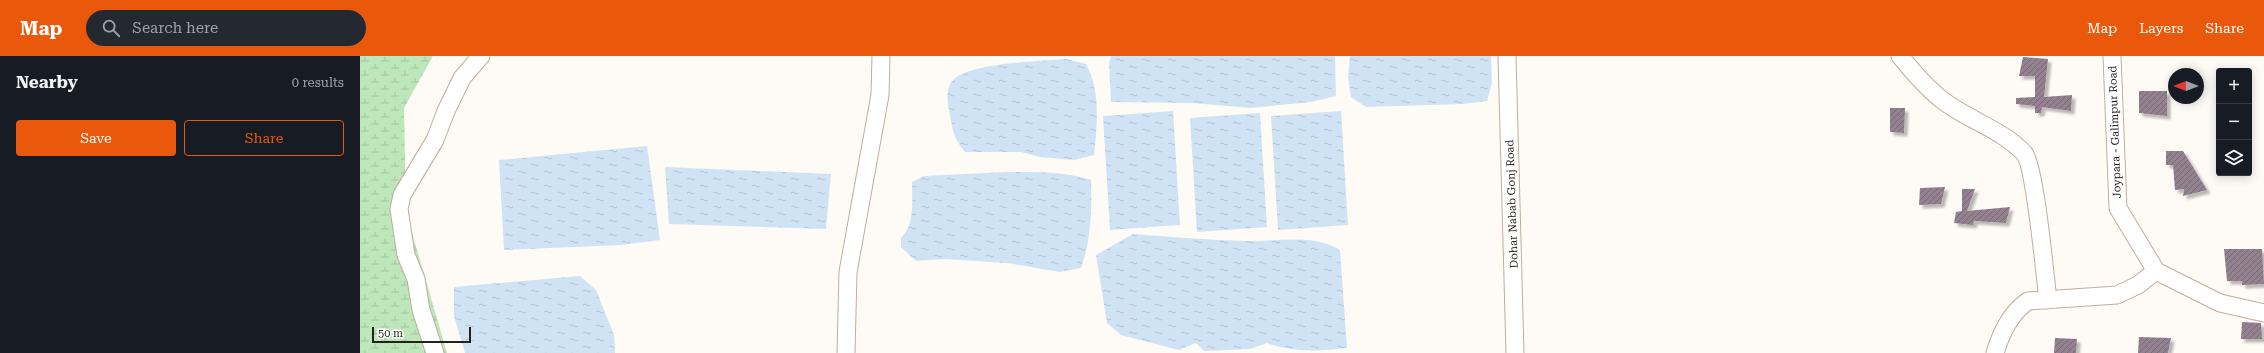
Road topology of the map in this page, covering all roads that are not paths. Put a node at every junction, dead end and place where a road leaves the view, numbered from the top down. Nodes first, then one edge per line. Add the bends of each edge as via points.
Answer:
1 (482, 56) edge
2 (881, 56) edge
3 (1507, 56) edge
4 (1900, 56) edge
5 (2112, 56) edge
6 (2156, 271) junction
7 (2048, 300) junction
8 (2264, 313) edge
9 (435, 353) edge
10 (846, 353) edge
11 (1515, 353) edge
12 (1995, 353) edge

1 - 9 street via 462,78 435,140 402,195 399,209 406,255 416,278 421,310
2 - 10 street via 880,95 848,272
3 - 11 street, Dohar Nabab Gonj Road
4 - 7 street via 1942,100 1992,128 2024,154 2030,167 2034,189
5 - 6 street, Joypara - Galimpur Road via 2118,208
6 - 7 street via 2138,285 2117,295
6 - 8 street via 2220,304
7 - 12 street via 2028,301 2018,308 2009,319

